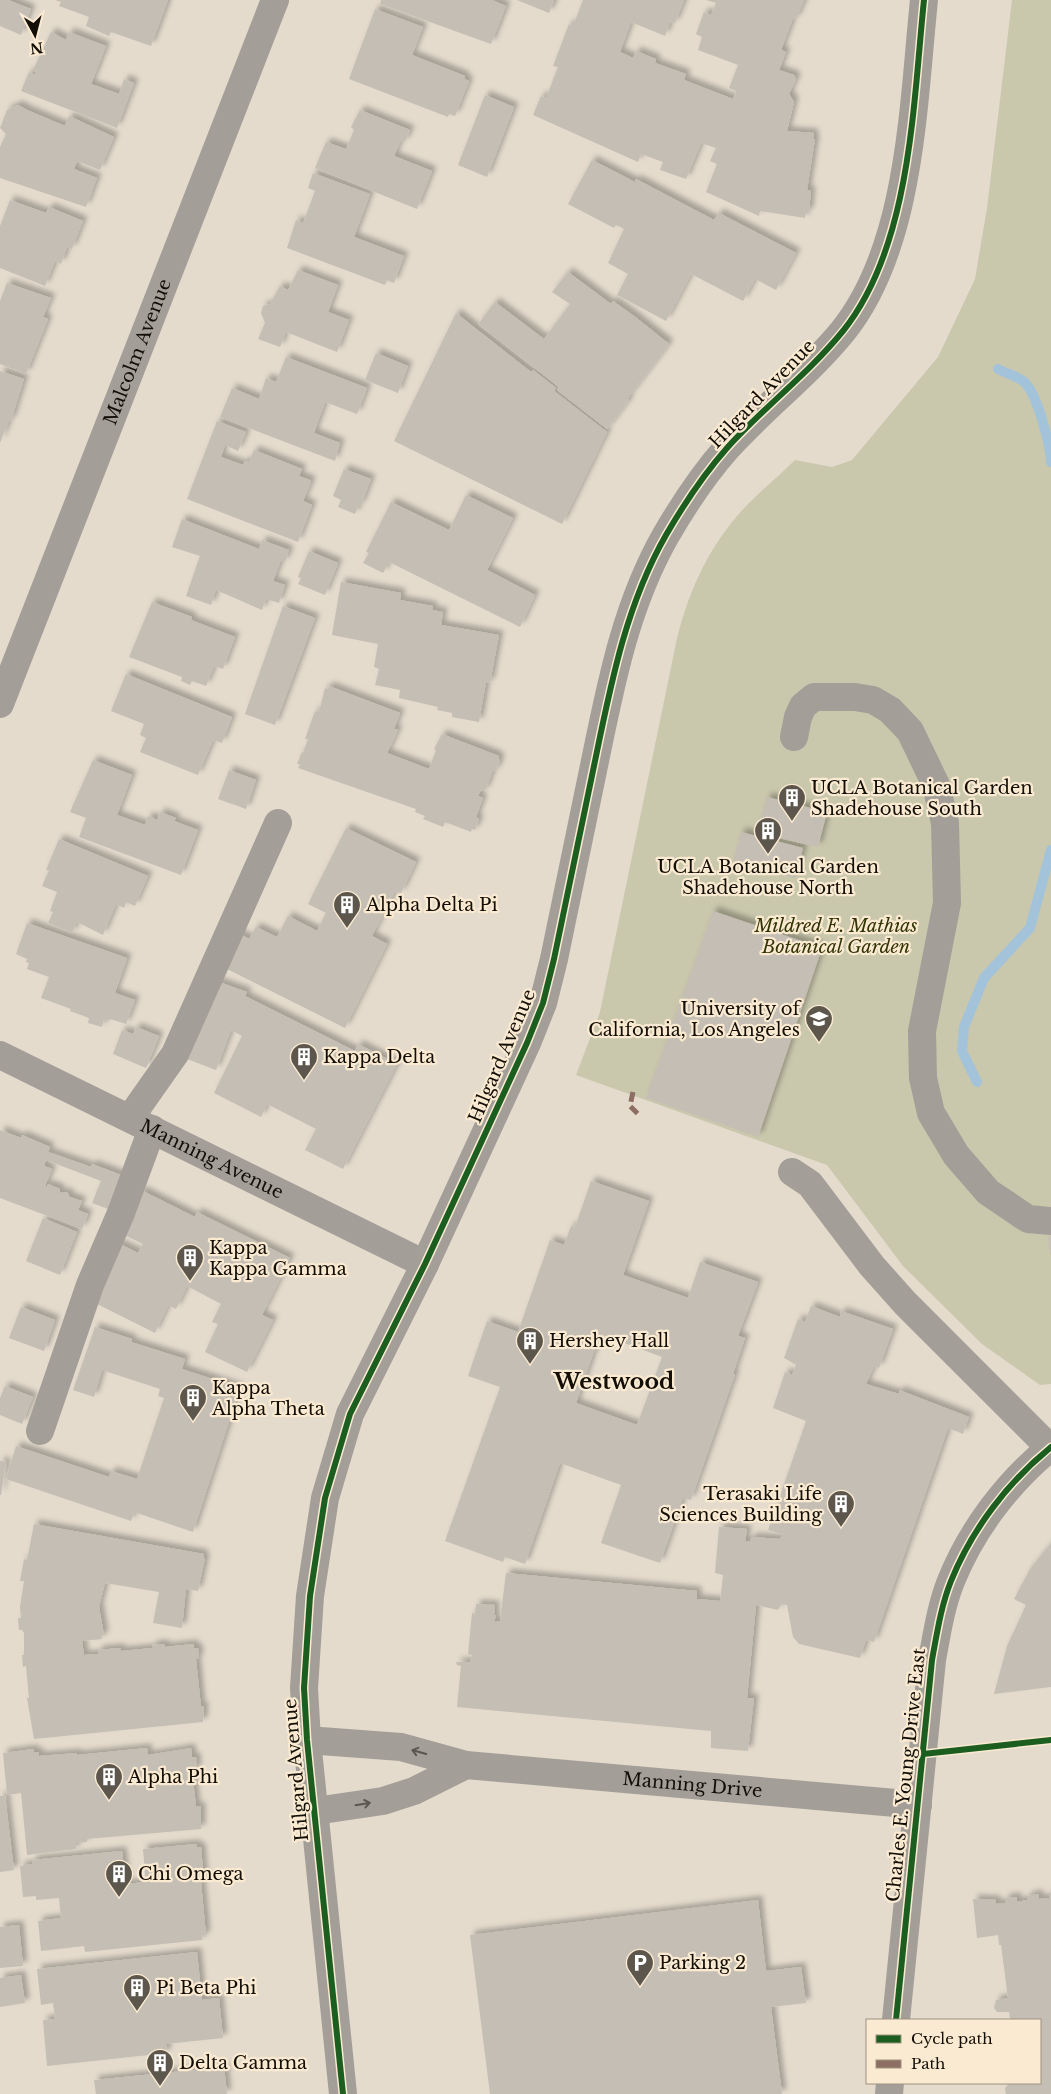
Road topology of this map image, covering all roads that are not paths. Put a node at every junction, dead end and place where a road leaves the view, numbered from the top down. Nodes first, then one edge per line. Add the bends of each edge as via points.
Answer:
1 (275, 0) edge
2 (924, 0) edge
3 (0, 704) edge
4 (794, 737) dead end
5 (278, 823) dead end
6 (0, 1055) edge
7 (141, 1124) junction
8 (792, 1172) dead end
9 (1051, 1221) edge
10 (425, 1264) junction
11 (40, 1431) dead end
12 (1050, 1447) edge
13 (307, 1740) junction
14 (466, 1765) junction
15 (918, 1805) junction
16 (315, 1811) junction
17 (896, 2019) edge
18 (343, 2094) edge

1 - 3 street, Malcolm Avenue
2 - 10 street, Hilgard Avenue via 901,188 888,244 871,288 844,329 817,361 728,447 694,490 641,584 614,672 543,1003
4 - 9 street via 803,706 814,697 873,700 890,710 910,731 936,785 944,823 947,903 922,1031 923,1078 931,1113 956,1155 988,1192 1028,1219
5 - 7 street
6 - 7 street, Manning Avenue
7 - 10 street, Manning Avenue
7 - 11 street via 121,1213 90,1285
8 - 12 street via 810,1184 872,1266 905,1303
10 - 13 street, Hilgard Avenue via 350,1414 325,1498 306,1644
12 - 15 street, Charles E. Young Drive East via 1016,1478 998,1502 971,1541 951,1581 932,1660
14 -> 13 street, Manning Drive via 401,1746
13 - 16 street, Hilgard Avenue
14 - 15 street, Manning Drive
16 -> 14 street via 383,1801 414,1791
15 - 17 street, Charles E. Young Drive East
16 - 18 street, Hilgard Avenue

